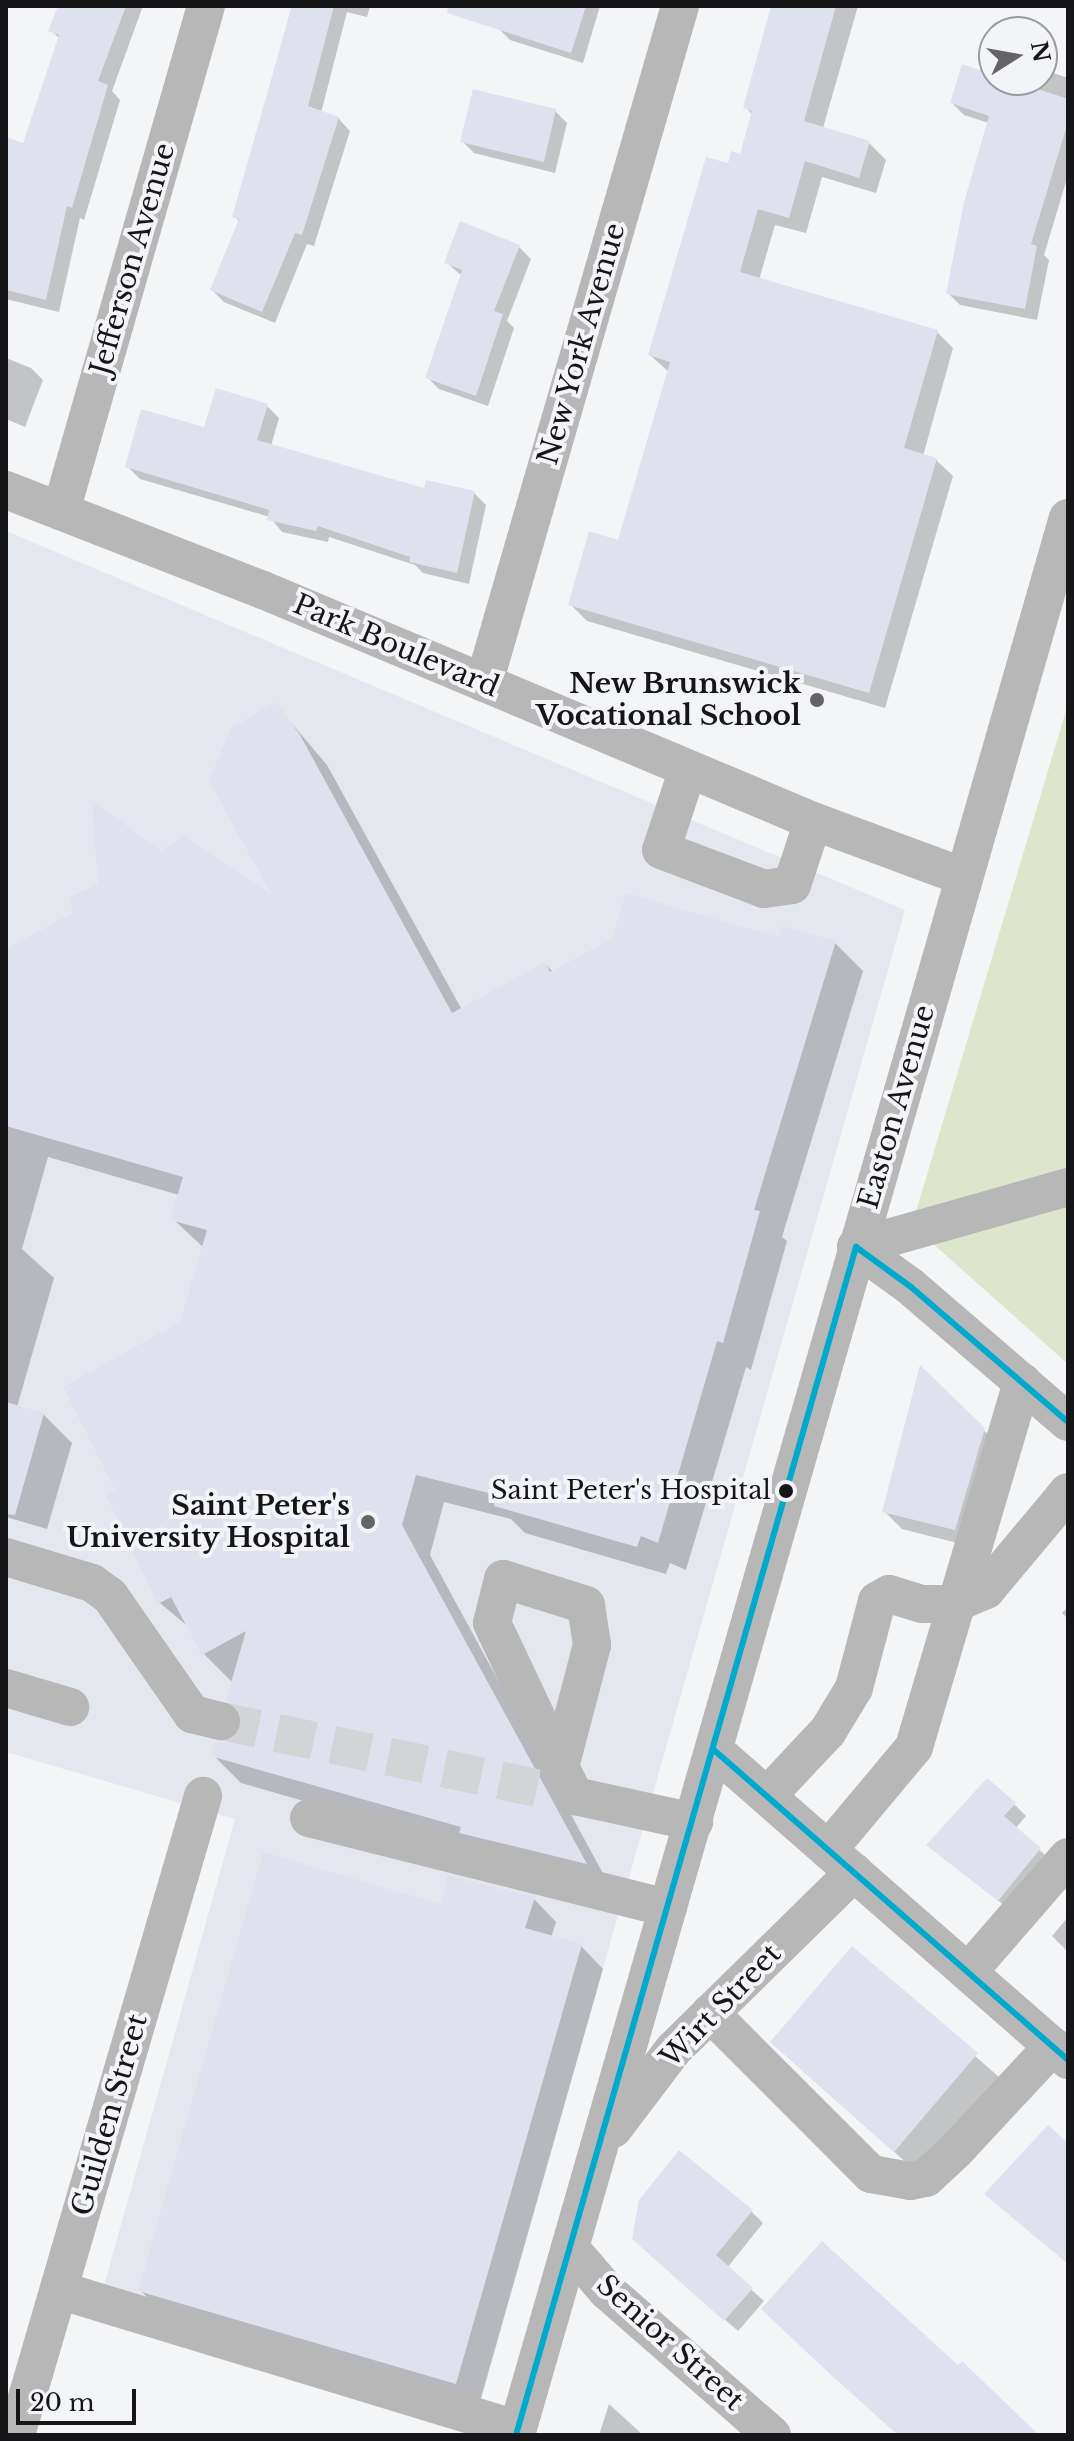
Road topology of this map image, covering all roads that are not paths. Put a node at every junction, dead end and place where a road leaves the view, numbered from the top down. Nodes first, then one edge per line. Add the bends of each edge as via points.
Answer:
1 (206, 6) edge
2 (680, 6) edge
3 (6, 490) edge
4 (61, 511) junction
5 (1068, 518) edge
6 (484, 683) junction
7 (688, 769) junction
8 (813, 821) junction
9 (964, 877) junction
10 (1068, 1187) edge
11 (856, 1247) junction
12 (1022, 1382) junction
13 (1068, 1422) edge
14 (1068, 1492) edge
15 (6, 1557) edge
16 (953, 1604) junction
17 (6, 1688) edge
18 (70, 1707) dead end
19 (206, 1717) tunnel mouth
20 (714, 1750) junction
21 (560, 1785) junction
22 (203, 1796) dead end
23 (767, 1796) junction
24 (309, 1818) dead end
25 (694, 1822) junction
26 (1068, 1857) edge
27 (841, 1861) junction
28 (668, 1908) junction
29 (968, 1972) junction
30 (710, 2013) junction
31 (1060, 2053) edge
32 (599, 2148) junction
33 (570, 2248) junction
34 (59, 2290) junction
35 (517, 2432) edge
36 (16, 2435) edge
37 (772, 2435) edge

1 - 4 street, Jefferson Avenue
2 - 6 street, New York Avenue
3 - 4 street, Park Boulevard
4 - 6 street, Park Boulevard
5 - 9 street, Easton Avenue
6 - 7 street, Park Boulevard
7 - 8 street, Park Boulevard
7 - 8 street via 661,850 764,889 792,885
8 - 9 street, Park Boulevard
9 - 11 street, Easton Avenue
10 - 11 street
11 - 12 street
11 - 20 street, Easton Avenue
12 - 13 street
12 - 16 street, Wirt Street
14 - 16 street via 986,1590
15 - 19 street via 92,1583 110,1596
16 - 23 street via 922,1604 889,1594 877,1601 854,1688 828,1731
16 - 27 street, Wirt Street via 930,1704 914,1747
17 - 18 street
20 - 23 street
20 - 25 street, Easton Avenue
21 - 21 street via 592,1645 586,1605 503,1579 492,1623
21 - 25 street
22 - 34 street, Guilden Street
23 - 27 street
24 - 28 street
25 - 28 street, Easton Avenue
26 - 29 street
27 - 29 street
27 - 30 street, Wirt Street
28 - 32 street, Easton Avenue
29 - 31 street
30 - 31 street via 871,2174 910,2181 926,2178
30 - 32 street, Wirt Street via 673,2050
32 - 33 street, Easton Avenue
33 - 35 street, Easton Avenue
33 - 37 street, Senior Street via 607,2291
34 - 35 street
34 - 36 street, Guilden Street

